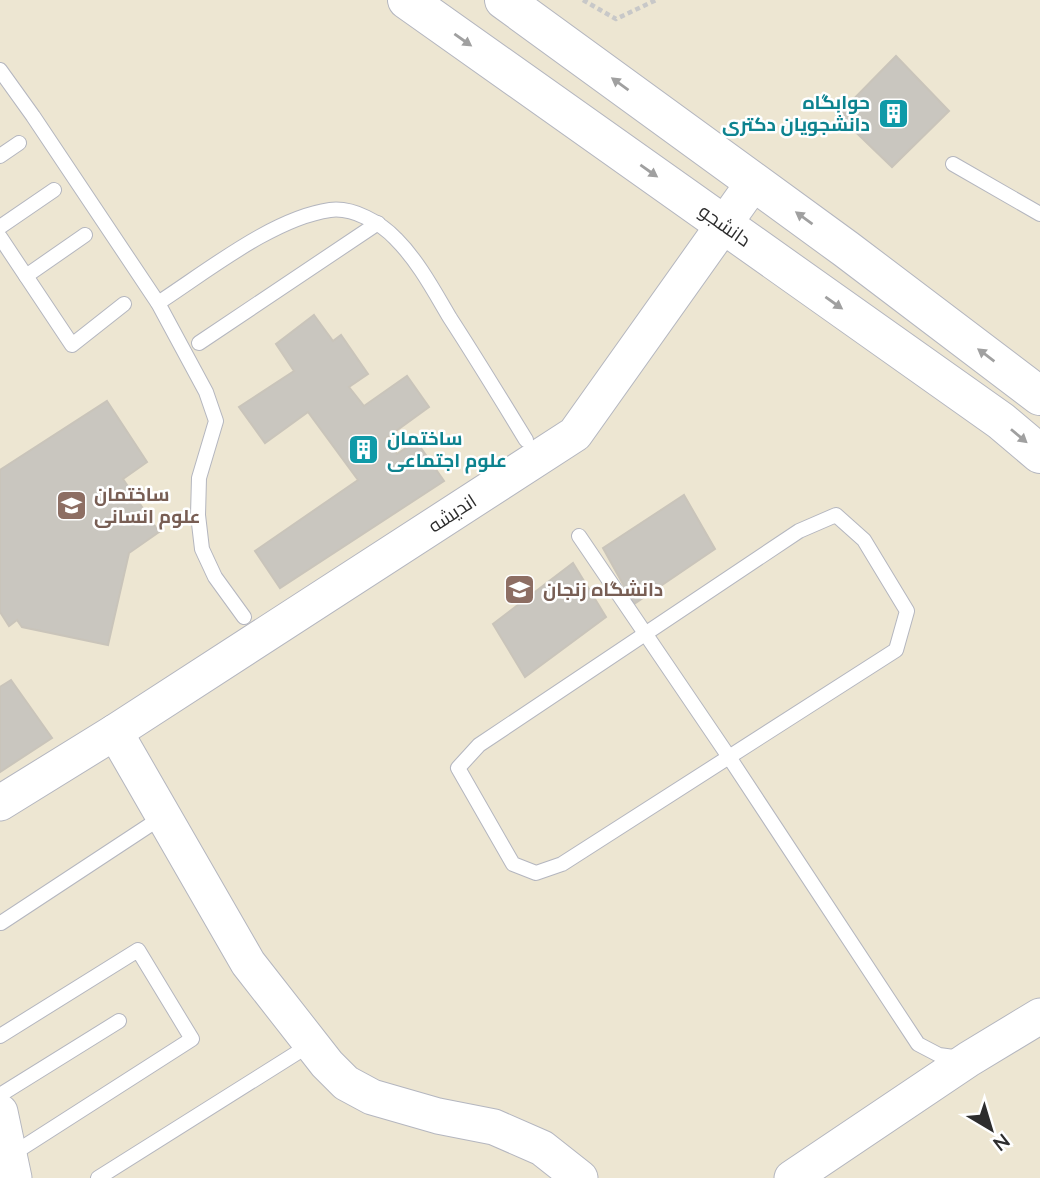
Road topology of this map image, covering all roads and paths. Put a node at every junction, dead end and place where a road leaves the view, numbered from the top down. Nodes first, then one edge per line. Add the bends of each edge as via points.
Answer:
1 (407, 0) edge
2 (504, 0) edge
3 (583, 0) edge
4 (656, 0) edge
5 (0, 70) edge
6 (19, 143) dead end
7 (0, 156) edge
8 (953, 164) dead end
9 (754, 182) junction
10 (54, 190) dead end
11 (1040, 214) edge
12 (378, 223) junction
13 (724, 225) junction
14 (0, 228) edge
15 (85, 235) dead end
16 (0, 237) edge
17 (26, 276) junction
18 (158, 303) junction
19 (124, 304) dead end
20 (199, 343) dead end
21 (1040, 396) edge
22 (526, 440) dead end
23 (1040, 454) edge
24 (579, 536) dead end
25 (244, 617) dead end
26 (645, 634) junction
27 (114, 732) junction
28 (729, 757) junction
29 (0, 803) edge
30 (162, 817) junction
31 (1, 923) edge
32 (1040, 1016) edge
33 (119, 1021) dead end
34 (0, 1036) edge
35 (311, 1044) junction
36 (969, 1059) junction
37 (0, 1095) edge
38 (0, 1112) edge
39 (12, 1167) edge
40 (98, 1178) edge
41 (580, 1178) edge
42 (792, 1178) edge

1 -> 13 main road, دانشجو
9 -> 2 main road
3 - 4 path via 617,19
5 - 18 lane
6 - 7 lane
8 - 11 lane
9 - 13 street, اندیشه
21 -> 9 main road
10 - 14 lane
12 - 18 lane via 332,209 298,219 257,239
12 - 20 lane
12 - 22 lane via 397,239 424,275
13 -> 23 main road, دانشجو via 1001,421
13 - 27 street, اندیشه via 575,433
15 - 17 lane
16 - 17 lane
17 - 19 lane via 72,345
18 - 25 lane via 206,392 216,421 199,478 202,549 215,577
24 - 26 lane
26 - 28 lane
26 - 28 lane via 799,531 835,515 864,540 907,611 896,650
26 - 28 lane via 479,745 458,768 513,864 536,873 562,864
27 - 29 street, اندیشه
27 - 30 street
28 - 36 lane via 918,1044 939,1055
30 - 31 lane
30 - 35 street via 248,963
32 - 36 street
33 - 37 lane
34 - 39 lane via 138,950 192,1039
35 - 40 lane
35 - 41 street via 346,1083 372,1097 494,1127 542,1147
36 - 42 street
38 - 39 street

